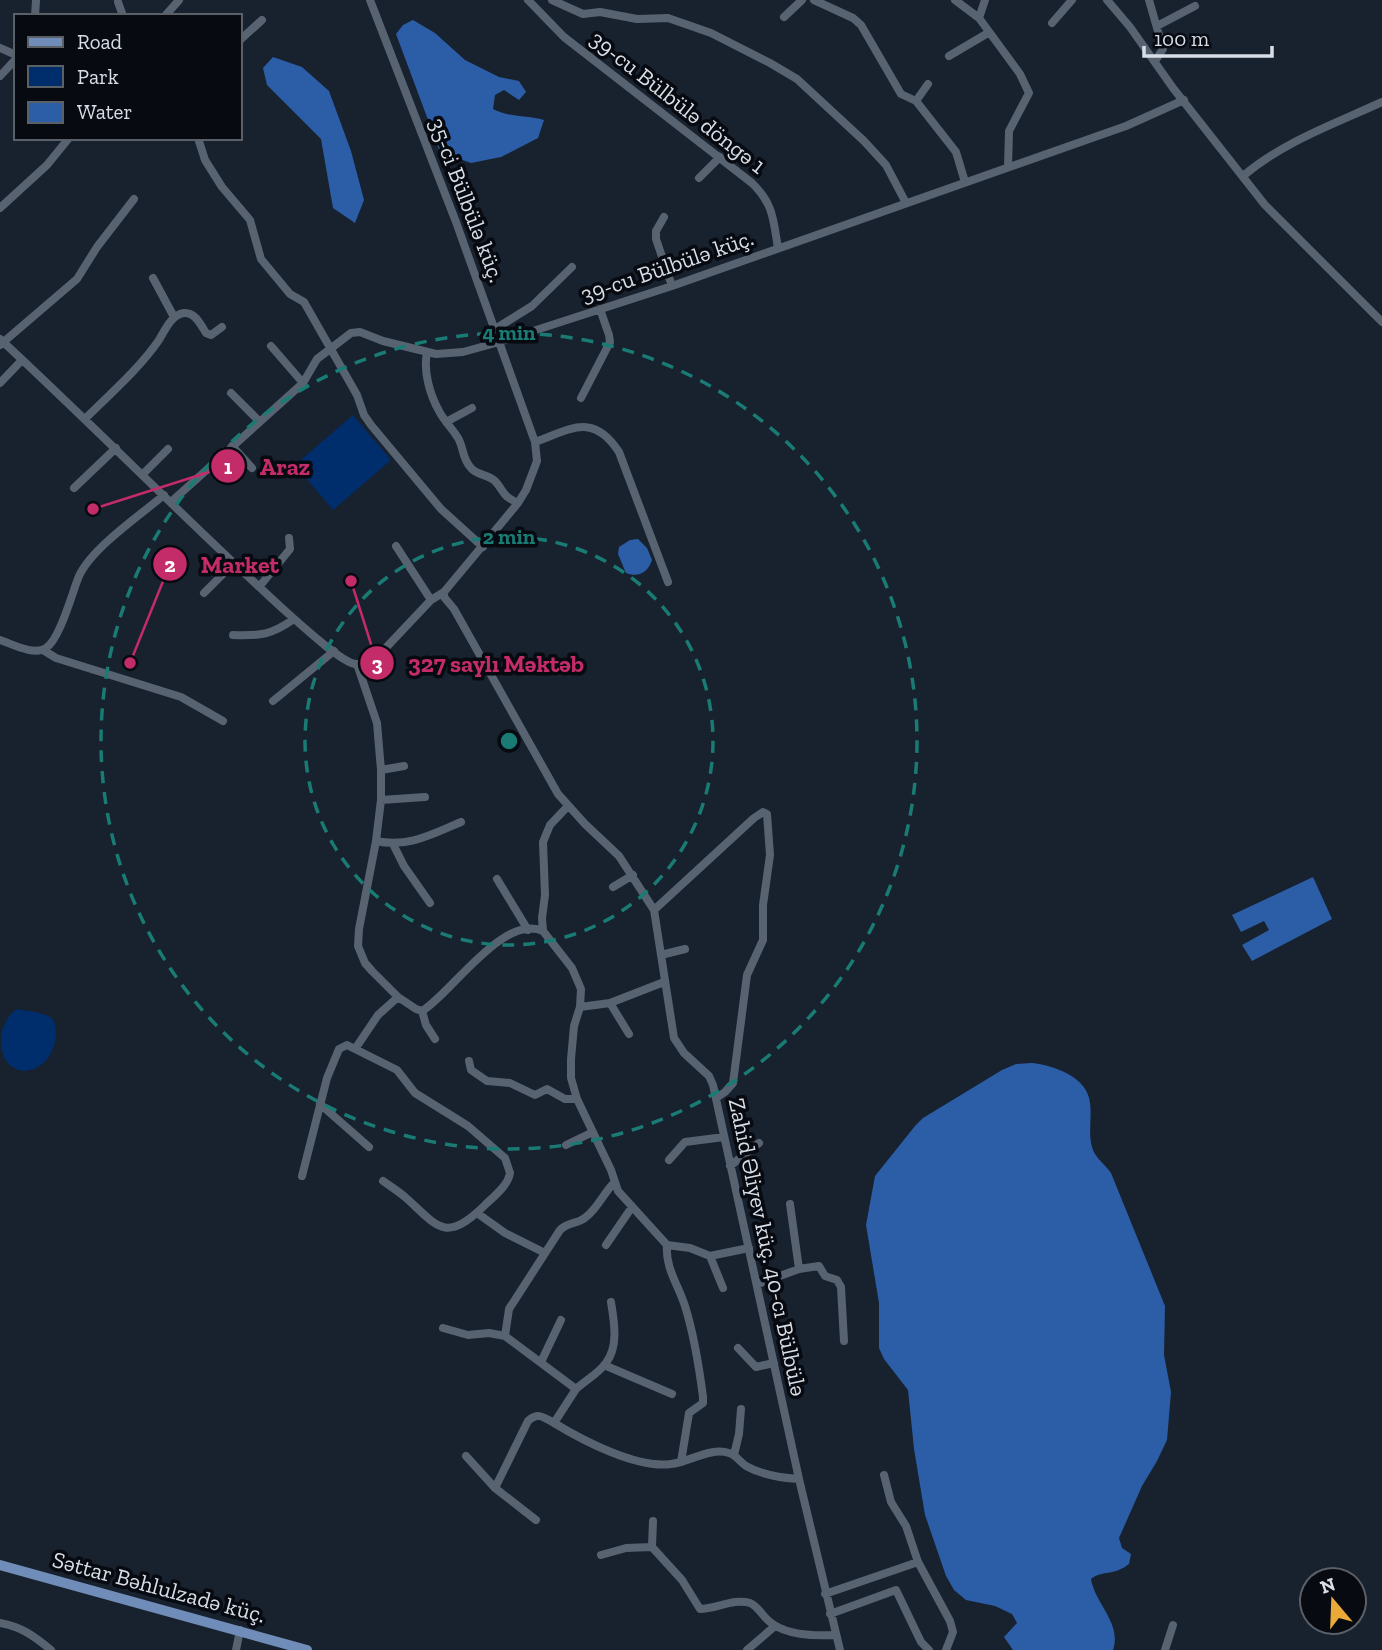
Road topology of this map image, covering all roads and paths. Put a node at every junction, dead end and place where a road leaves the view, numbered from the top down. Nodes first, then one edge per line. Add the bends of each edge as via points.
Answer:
1 (179, 0) edge
2 (370, 0) edge
3 (528, 0) edge
4 (552, 0) edge
5 (802, 0) edge
6 (814, 0) edge
7 (956, 0) edge
8 (985, 0) edge
9 (1072, 0) edge
10 (1107, 0) edge
11 (1149, 0) edge
12 (117, 2) dead end
13 (1195, 6) dead end
14 (122, 14) edge
15 (167, 14) edge
16 (784, 16) dead end
17 (979, 18) junction
18 (262, 20) dead end
19 (1052, 23) dead end
20 (1157, 26) junction
21 (988, 33) junction
22 (242, 38) edge
23 (949, 56) dead end
24 (14, 59) edge
25 (1155, 61) junction
26 (0, 76) edge
27 (928, 84) dead end
28 (1184, 100) junction
29 (916, 101) junction
30 (1382, 102) edge
31 (67, 140) edge
32 (199, 140) edge
33 (720, 158) junction
34 (1007, 167) junction
35 (1243, 176) junction
36 (699, 178) dead end
37 (965, 181) junction
38 (134, 199) dead end
39 (906, 203) junction
40 (0, 208) edge
41 (664, 217) dead end
42 (778, 248) junction
43 (572, 267) dead end
44 (153, 278) dead end
45 (672, 286) junction
46 (600, 310) junction
47 (174, 317) junction
48 (1382, 322) edge
49 (222, 327) dead end
50 (495, 329) junction
51 (1, 342) edge
52 (499, 342) junction
53 (271, 345) dead end
54 (330, 347) junction
55 (427, 353) junction
56 (22, 360) junction
57 (0, 383) edge
58 (303, 383) junction
59 (231, 393) dead end
60 (581, 398) dead end
61 (472, 408) dead end
62 (85, 419) junction
63 (259, 421) junction
64 (446, 422) junction
65 (535, 442) junction
66 (232, 446) junction
67 (116, 448) junction
68 (168, 449) dead end
69 (252, 468) dead end
70 (142, 474) junction
71 (74, 488) dead end
72 (164, 495) junction
73 (171, 502) junction
74 (518, 503) junction
75 (289, 538) dead end
76 (396, 545) dead end
77 (483, 547) junction
78 (234, 563) junction
79 (668, 582) dead end
80 (259, 587) junction
81 (444, 592) junction
82 (204, 593) dead end
83 (431, 600) junction
84 (295, 619) junction
85 (233, 635) dead end
86 (0, 640) edge
87 (43, 650) junction
88 (334, 651) junction
89 (357, 664) junction
90 (273, 701) dead end
91 (223, 721) dead end
92 (404, 766) dead end
93 (382, 770) junction
94 (425, 797) dead end
95 (381, 800) junction
96 (568, 806) junction
97 (461, 822) dead end
98 (376, 841) junction
99 (393, 844) junction
100 (633, 875) junction
101 (497, 879) dead end
102 (613, 887) dead end
103 (430, 903) dead end
104 (654, 910) junction
105 (528, 930) junction
106 (543, 932) junction
107 (685, 949) dead end
108 (661, 955) junction
109 (664, 982) junction
110 (398, 997) junction
111 (610, 1003) junction
112 (580, 1007) junction
113 (422, 1011) junction
114 (629, 1034) dead end
115 (435, 1039) dead end
116 (355, 1049) junction
117 (469, 1061) dead end
118 (576, 1098) junction
119 (716, 1098) junction
120 (320, 1104) junction
121 (593, 1132) junction
122 (724, 1137) junction
123 (759, 1143) dead end
124 (566, 1145) dead end
125 (369, 1146) dead end
126 (669, 1160) dead end
127 (730, 1166) junction
128 (302, 1176) dead end
129 (383, 1181) dead end
130 (615, 1182) junction
131 (790, 1204) dead end
132 (632, 1207) junction
133 (477, 1213) junction
134 (606, 1245) dead end
135 (667, 1245) junction
136 (749, 1248) junction
137 (545, 1253) junction
138 (710, 1256) junction
139 (799, 1269) junction
140 (758, 1284) junction
141 (723, 1288) dead end
142 (611, 1302) dead end
143 (561, 1320) dead end
144 (443, 1328) dead end
145 (505, 1336) junction
146 (844, 1341) dead end
147 (738, 1348) dead end
148 (541, 1362) junction
149 (774, 1363) junction
150 (604, 1365) junction
151 (576, 1389) junction
152 (672, 1394) dead end
153 (741, 1409) dead end
154 (554, 1423) junction
155 (734, 1455) junction
156 (466, 1456) dead end
157 (681, 1462) junction
158 (884, 1475) dead end
159 (799, 1479) junction
160 (495, 1488) junction
161 (536, 1520) dead end
162 (653, 1521) dead end
163 (652, 1547) junction
164 (601, 1555) dead end
165 (919, 1562) junction
166 (0, 1565) edge
167 (825, 1594) junction
168 (830, 1614) junction
169 (0, 1623) edge
170 (1173, 1625) dead end
171 (775, 1626) junction
172 (240, 1630) junction
173 (835, 1635) junction
174 (51, 1650) edge
175 (236, 1650) edge
176 (307, 1650) edge
177 (747, 1650) edge
178 (839, 1650) edge
179 (929, 1650) edge
180 (946, 1650) edge
181 (1165, 1650) edge

1 - 15 street
2 - 50 street, 35-ci Bülbülə küç.
3 - 33 street, 39-cu Bülbülə döngə 1 via 564,37
4 - 39 street via 583,14 668,18 702,29 770,63 797,79 864,141 886,165
5 - 16 street
6 - 29 street via 861,25 901,94
7 - 17 street
8 - 17 street
9 - 19 street
10 - 25 street
11 - 20 street
12 - 14 street
13 - 20 street
17 - 21 street
18 - 22 street
20 - 25 street via 1163,49
21 - 23 street
21 - 34 street via 1020,74 1028,93 1009,131
24 - 26 street
25 - 28 street
27 - 29 street
28 - 34 street, 39-cu Bülbülə küç. via 1126,126
28 - 35 street
29 - 37 street via 956,152
30 - 35 street via 1301,138
31 - 40 street
32 - 54 street via 222,187 250,220 261,259 290,294 304,302
33 - 36 street
33 - 42 street, 39-cu Bülbülə döngə 1 via 765,196
34 - 37 street, 39-cu Bülbülə küç.
35 - 48 street via 1282,224
37 - 39 street, 39-cu Bülbülə küç.
38 - 51 street via 77,279
39 - 42 street, 39-cu Bülbülə küç.
41 - 45 street via 656,239
42 - 45 street, 39-cu Bülbülə küç.
43 - 50 street via 532,306
44 - 47 street
45 - 46 street, 39-cu Bülbülə küç.
46 - 52 street, 39-cu Bülbülə küç.
46 - 60 street via 610,342
47 - 49 street via 190,313 211,335
47 - 62 street via 149,353
50 - 52 street, 35-ci Bülbülə küç.
51 - 56 street
52 - 55 street, 39-cu Bülbülə küç. via 447,354
52 - 65 street, 35-ci Bülbülə küç.
53 - 58 street
54 - 55 street, 39-cu Bülbülə küç. via 355,331
54 - 58 street, 39-cu Bülbülə küç.
54 - 77 street via 371,425 441,509
55 - 64 street via 425,367
56 - 57 street
56 - 62 street
58 - 63 street, 39-cu Bülbülə küç.
59 - 63 street
61 - 64 street
62 - 67 street
63 - 66 street, 39-cu Bülbülə küç.
64 - 74 street via 470,468 496,482 505,497
65 - 74 street, 35-ci Bülbülə küç. via 537,461
65 - 79 street via 583,425 612,441
66 - 69 street
66 - 73 street, 39-cu Bülbülə küç.
67 - 70 street
67 - 71 street
68 - 70 street
70 - 72 street
72 - 73 street
72 - 87 street via 89,560 55,638
73 - 78 street
74 - 77 street, 35-ci Bülbülə küç.
75 - 80 street via 290,549
76 - 83 street
77 - 81 street, 35-ci Bülbülə küç.
78 - 80 street
78 - 82 street
80 - 84 street
81 - 83 street, 35-ci Bülbülə küç.
81 - 96 street, Zahid Əliyev küç. 40-cı Bülbülə
83 - 89 street, 35-ci Bülbülə küç. via 380,654
84 - 85 street via 272,633
84 - 88 street
86 - 87 street
87 - 91 street via 181,698
88 - 89 street
88 - 90 street
89 - 93 street via 377,723
92 - 93 street
93 - 95 street
94 - 95 street
95 - 98 street
96 - 100 street, Zahid Əliyev küç. 40-cı Bülbülə
96 - 106 street via 550,825 543,842
97 - 99 street
98 - 99 street
98 - 110 street via 358,946 365,963
99 - 103 street
100 - 102 street
100 - 104 street, Zahid Əliyev küç. 40-cı Bülbülə
101 - 105 street
104 - 108 street, Zahid Əliyev küç. 40-cı Bülbülə
104 - 119 street via 754,818 767,814 770,855 762,940 747,975 733,1083
105 - 106 street
105 - 113 street via 488,951
106 - 112 street via 578,979
107 - 108 street
108 - 109 street, Zahid Əliyev küç. 40-cı Bülbülə
109 - 111 street
109 - 119 street, Zahid Əliyev küç. 40-cı Bülbülə via 674,1038 709,1076
110 - 113 street
110 - 116 street via 378,1015
111 - 112 street
111 - 114 street
112 - 118 street via 571,1059
113 - 115 street
116 - 120 street via 347,1045 339,1049
116 - 133 street via 397,1070 415,1093 468,1126 505,1158 509,1177
117 - 118 street via 471,1070 487,1081 510,1083 535,1095 547,1089 565,1099
118 - 121 street
119 - 122 street, Zahid Əliyev küç. 40-cı Bülbülə
120 - 125 street
120 - 128 street
121 - 124 street
121 - 130 street
122 - 126 street via 685,1142
122 - 127 street, Zahid Əliyev küç. 40-cı Bülbülə
123 - 127 street
127 - 136 street, Zahid Əliyev küç. 40-cı Bülbülə
129 - 133 street via 438,1227 458,1226
130 - 132 street
130 - 137 street via 587,1216 564,1226
131 - 139 street
132 - 134 street
132 - 135 street
133 - 137 street
135 - 138 street
135 - 157 street via 666,1259 686,1309 704,1397 689,1413
136 - 138 street
136 - 140 street, Zahid Əliyev küç. 40-cı Bülbülə
137 - 145 street via 509,1309
138 - 141 street
139 - 140 street
139 - 146 street via 819,1266 827,1278 839,1283
140 - 149 street, Zahid Əliyev küç. 40-cı Bülbülə
142 - 150 street via 613,1341
143 - 148 street
144 - 145 street via 468,1335
145 - 148 street
147 - 149 street via 756,1367
148 - 151 street
149 - 159 street, Zahid Əliyev küç. 40-cı Bülbülə
150 - 151 street
150 - 152 street
151 - 154 street
153 - 155 street
154 - 157 street via 600,1449 663,1465
154 - 160 street via 541,1415 528,1420
155 - 157 street via 715,1452
155 - 159 street via 762,1473
156 - 160 street
158 - 165 street via 891,1503 912,1537
159 - 167 street, Zahid Əliyev küç. 40-cı Bülbülə
160 - 161 street
162 - 163 street
163 - 164 street
163 - 171 street via 682,1580 700,1609 753,1604
165 - 167 street
165 - 180 street via 950,1620 953,1632
166 - 172 main road, Səttar Bəhlulzadə küç.
167 - 168 street, Zahid Əliyev küç. 40-cı Bülbülə
168 - 173 street, Zahid Əliyev küç. 40-cı Bülbülə
168 - 179 street via 896,1590
169 - 174 street via 29,1632
170 - 181 street
171 - 173 street via 809,1635
171 - 177 street
172 - 175 street
172 - 176 main road, Səttar Bəhlulzadə küç.
173 - 178 street, Zahid Əliyev küç. 40-cı Bülbülə

